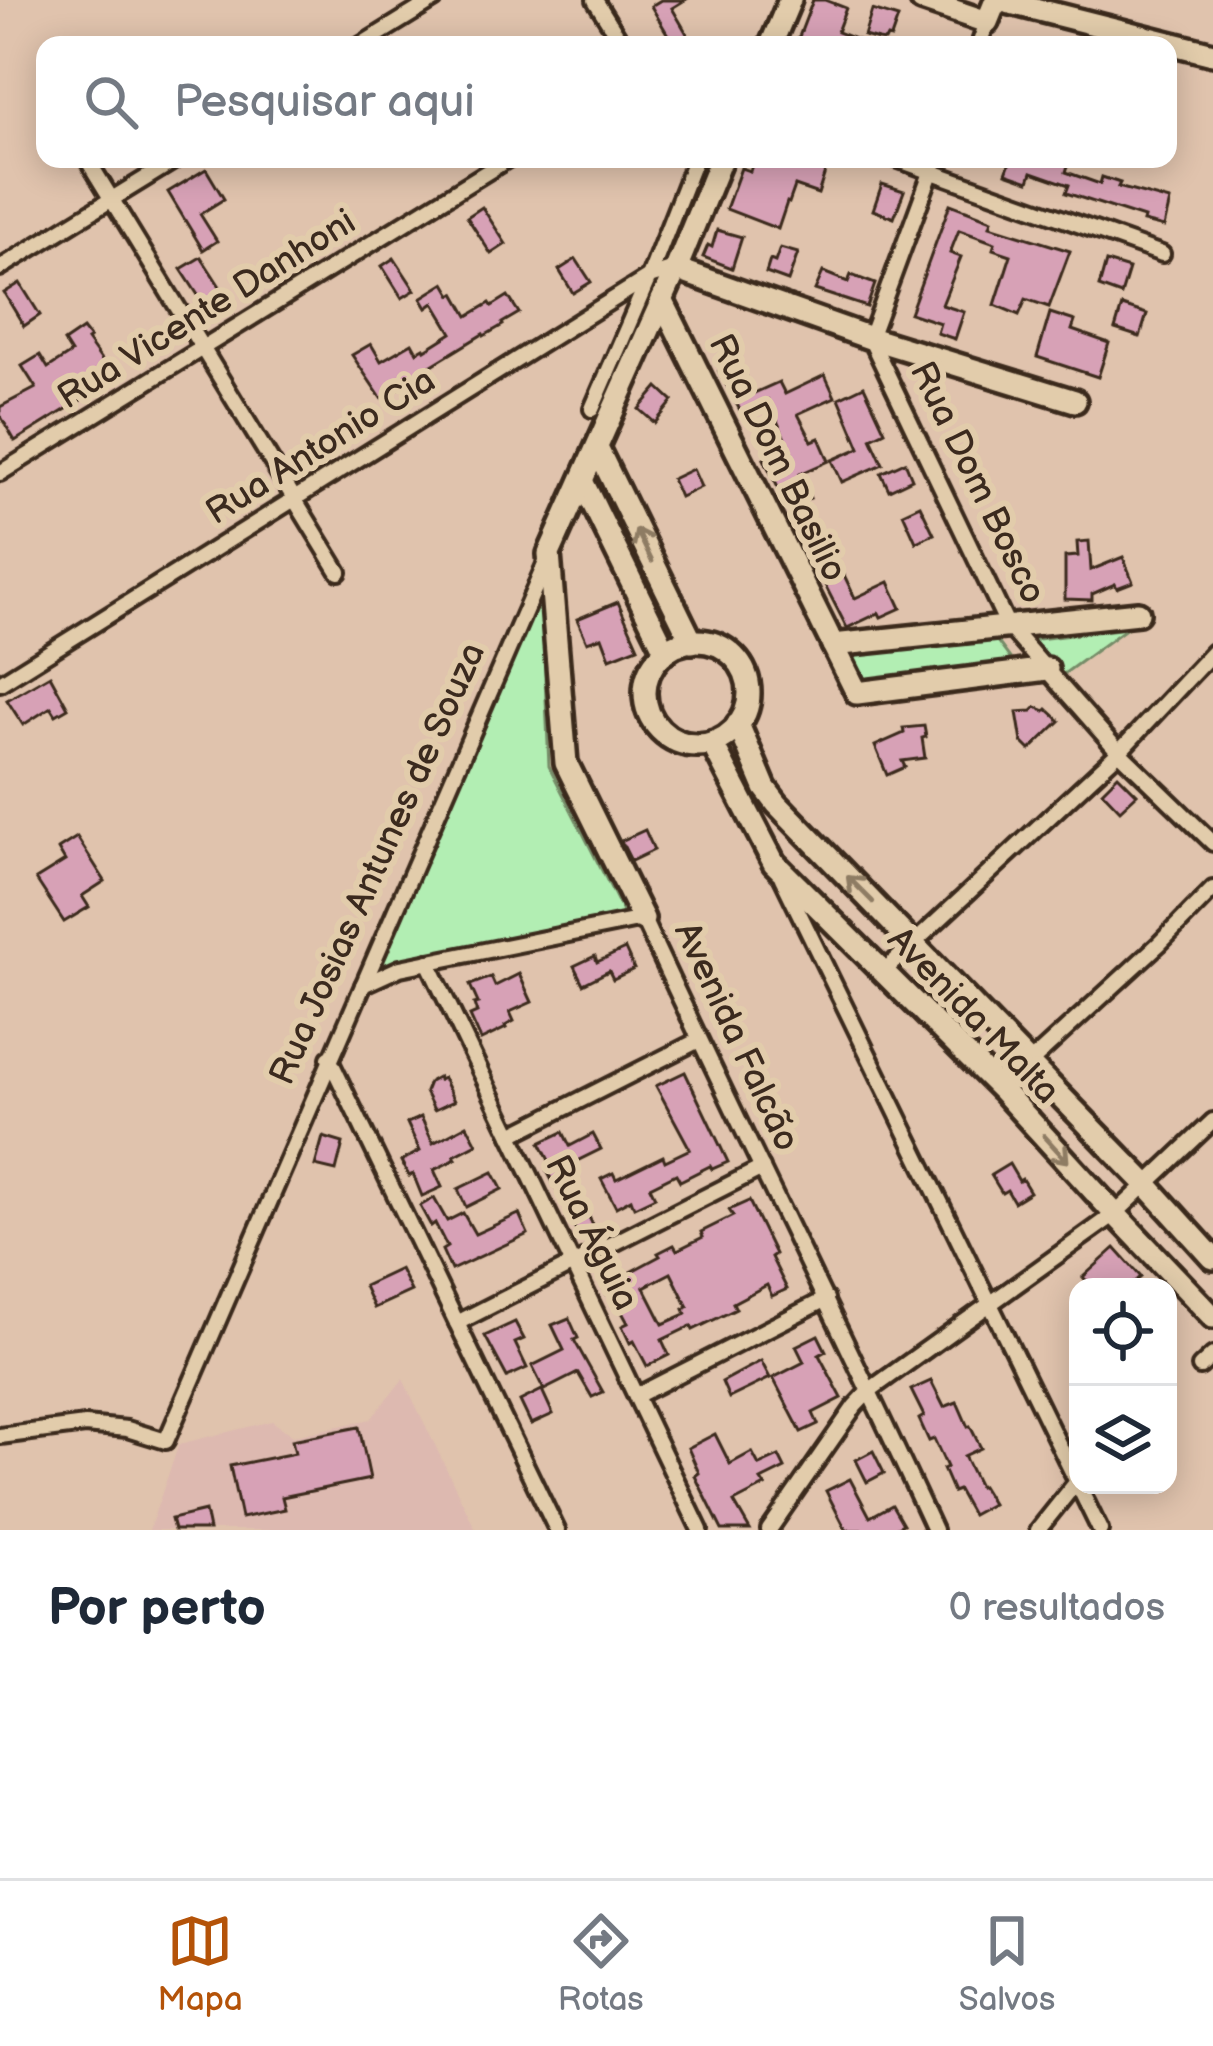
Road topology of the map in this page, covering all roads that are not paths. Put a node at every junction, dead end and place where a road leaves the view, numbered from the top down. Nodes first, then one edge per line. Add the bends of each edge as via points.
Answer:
1 (434, 0) edge
2 (595, 0) edge
3 (790, 0) edge
4 (922, 0) edge
5 (998, 0) edge
6 (987, 22) junction
7 (376, 36) edge
8 (617, 36) edge
9 (775, 36) edge
10 (982, 36) edge
11 (1141, 36) edge
12 (1177, 45) edge
13 (1213, 54) edge
14 (93, 168) edge
15 (162, 168) edge
16 (493, 168) edge
17 (690, 168) edge
18 (698, 168) edge
19 (717, 168) edge
20 (933, 168) edge
21 (942, 168) edge
22 (709, 186) junction
23 (112, 199) junction
24 (1162, 254) dead end
25 (0, 268) edge
26 (676, 268) junction
27 (649, 277) junction
28 (662, 300) junction
29 (870, 338) junction
30 (202, 347) junction
31 (1075, 401) dead end
32 (592, 409) dead end
33 (597, 448) junction
34 (0, 473) edge
35 (582, 481) junction
36 (295, 499) junction
37 (549, 554) junction
38 (339, 572) dead end
39 (1138, 613) dead end
40 (1008, 626) junction
41 (692, 642) junction
42 (833, 645) junction
43 (665, 652) junction
44 (1213, 652) edge
45 (1047, 669) junction
46 (0, 682) edge
47 (738, 724) junction
48 (712, 742) junction
49 (1120, 752) junction
50 (1213, 843) edge
51 (774, 862) junction
52 (1213, 889) edge
53 (643, 919) junction
54 (913, 943) junction
55 (428, 962) junction
56 (884, 971) junction
57 (363, 986) junction
58 (699, 1040) junction
59 (329, 1058) junction
60 (1029, 1063) junction
61 (1001, 1089) junction
62 (1213, 1121) edge
63 (511, 1135) junction
64 (762, 1168) junction
65 (1146, 1184) junction
66 (1115, 1214) junction
67 (1213, 1258) edge
68 (573, 1266) junction
69 (826, 1299) junction
70 (990, 1304) junction
71 (1213, 1317) edge
72 (457, 1323) junction
73 (1213, 1355) edge
74 (1200, 1367) dead end
75 (870, 1390) junction
76 (636, 1396) junction
77 (0, 1436) edge
78 (1069, 1465) edge
79 (1069, 1494) edge
80 (1083, 1494) edge
81 (557, 1530) edge
82 (700, 1530) edge
83 (770, 1530) edge
84 (934, 1530) edge
85 (1038, 1530) edge
86 (1100, 1530) edge

1 - 7 street
2 - 8 street
3 - 9 street
4 - 6 street
5 - 6 street
5 - 11 street
6 - 10 street
12 - 13 street
14 - 23 street
15 - 23 street
16 - 30 street, Rua Vicente Danhoni
17 - 27 street
18 - 22 street
19 - 22 street, Rua Josias Antunes de Souza
20 - 29 street, Rua Dom Bosco
21 - 24 street
22 - 26 street, Rua Josias Antunes de Souza
23 - 25 street
23 - 30 street
26 - 27 street, Rua Antonio Cia
26 - 28 street, Rua Josias Antunes de Souza
26 - 29 street
27 - 32 street
27 - 36 street, Rua Antonio Cia
28 - 33 street, Rua Josias Antunes de Souza
28 - 42 street, Rua Dom Basilio
29 - 31 street
29 - 40 street, Rua Dom Bosco
30 - 34 street, Rua Vicente Danhoni
30 - 36 street
33 - 35 street, Rua Josias Antunes de Souza
41 -> 33 street
35 - 37 street, Rua Josias Antunes de Souza
35 - 43 street
36 - 38 street
36 - 46 street, Rua Antonio Cia
37 - 53 street, Avenida Falcão via 566,763
37 - 57 street, Rua Josias Antunes de Souza
39 - 40 street
40 - 42 street
40 - 45 street, Rua Dom Bosco
41 - 43 street
41 - 47 street via 713,644 739,663 747,705
42 - 45 street, Rua Dom Basilio via 857,693
43 - 48 street via 647,679 648,712 679,742
44 - 49 street
45 - 49 street, Rua Dom Bosco
47 - 48 street
54 -> 47 street, Avenida Malta via 777,804
48 - 51 street, Avenida Malta
49 - 50 street, Rua Dom Bosco
49 - 54 street
51 - 56 street, Avenida Malta
51 - 70 street
52 - 60 street
53 - 55 street
53 - 58 street, Avenida Falcão
54 - 56 street
54 - 60 street, Avenida Malta
55 - 57 street
55 - 63 street, Rua Águia
56 - 61 street, Avenida Malta
57 - 59 street, Rua Josias Antunes de Souza
58 - 63 street
58 - 64 street, Avenida Falcão
59 - 72 street
59 - 77 street, Rua Josias Antunes de Souza via 166,1441 85,1425
60 - 61 street
60 - 65 street, Avenida Malta
61 -> 66 street, Avenida Malta
62 - 65 street
63 - 68 street, Rua Águia
64 - 68 street
64 - 69 street, Avenida Falcão
65 - 66 street
65 - 67 street, Avenida Malta
66 - 70 street
66 - 71 street, Avenida Malta
68 - 72 street
68 - 76 street, Rua Águia
69 - 75 street, Avenida Falcão
69 - 76 street
70 - 75 street
70 - 78 street
72 - 81 street
73 - 74 street
75 - 83 street
75 - 84 street, Avenida Falcão
76 - 82 street, Rua Águia
79 - 85 street
80 - 86 street

